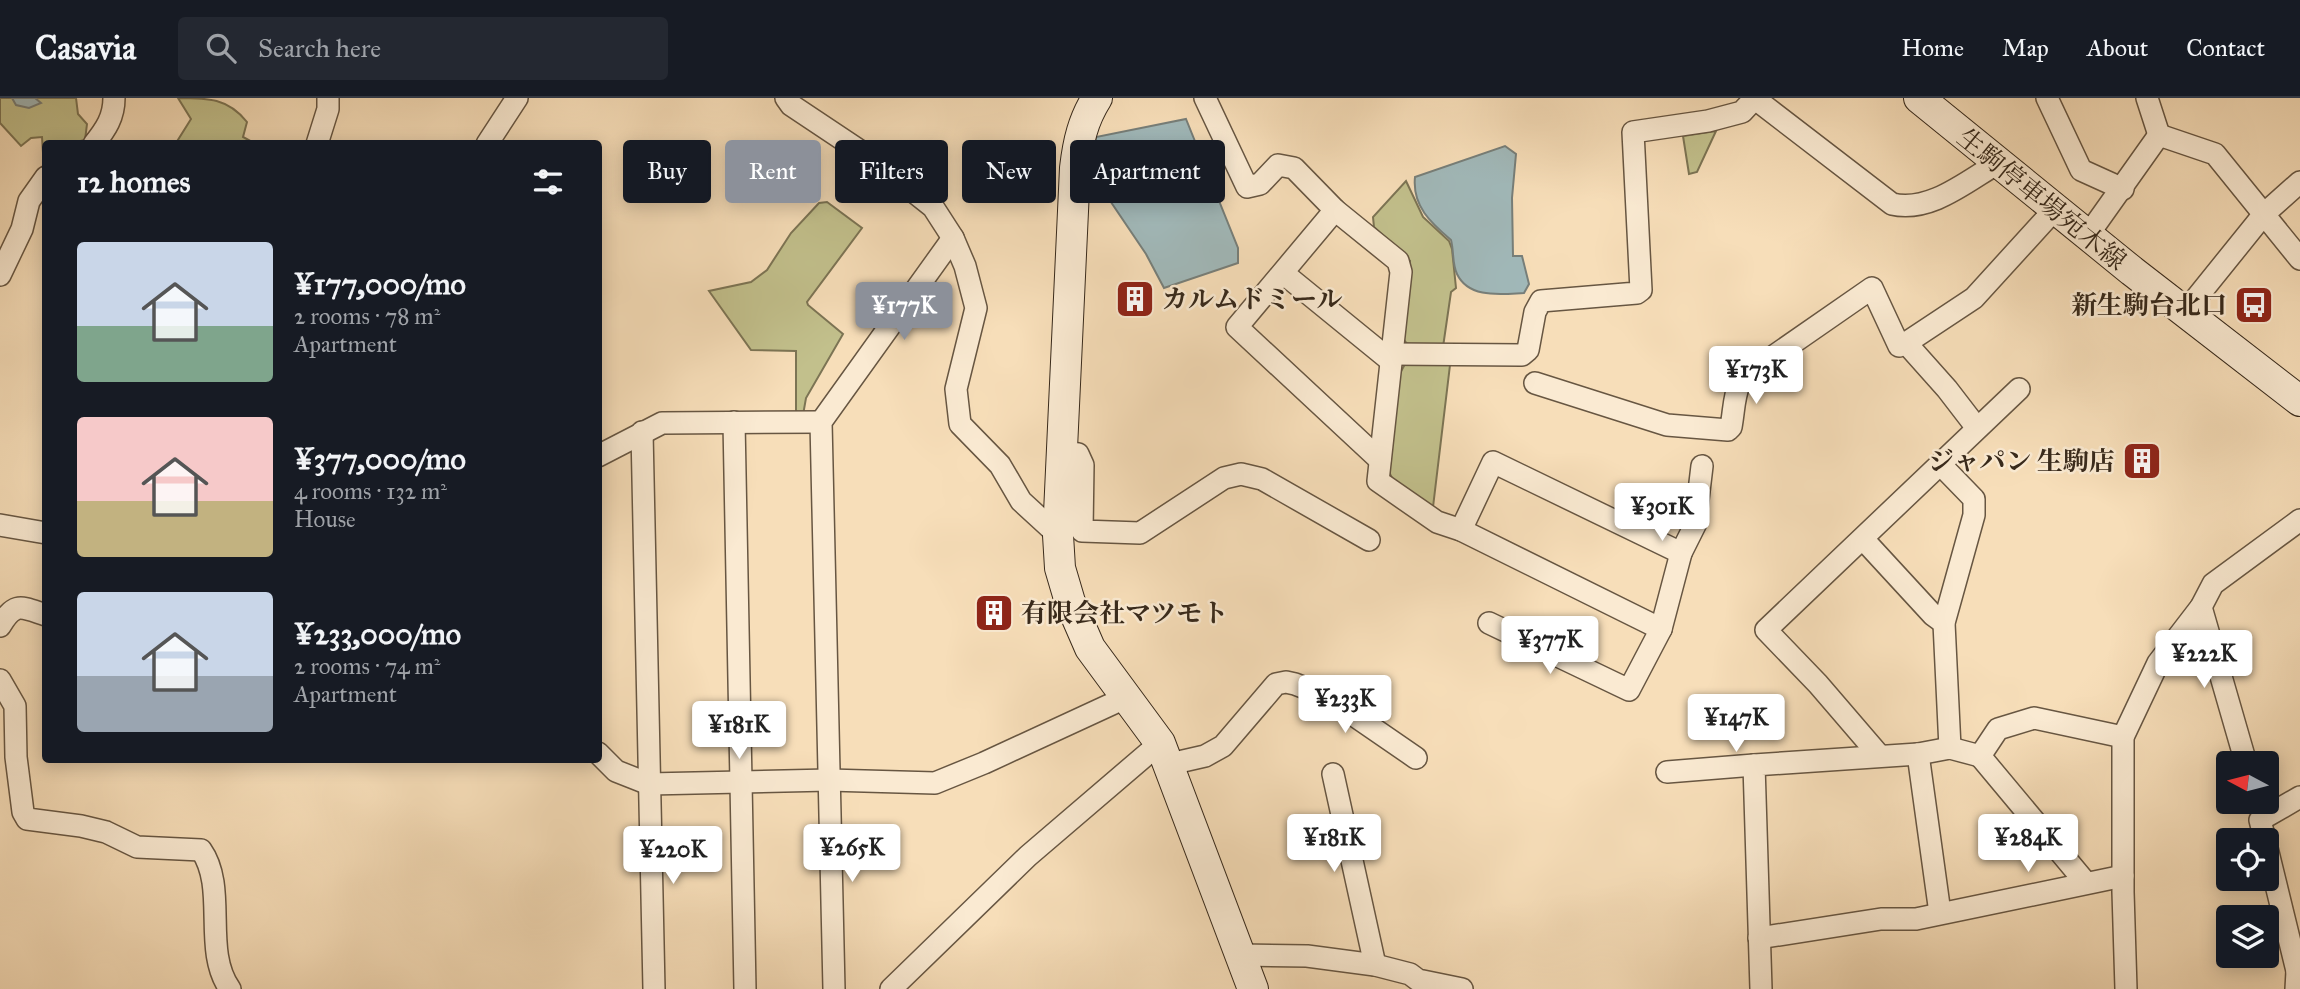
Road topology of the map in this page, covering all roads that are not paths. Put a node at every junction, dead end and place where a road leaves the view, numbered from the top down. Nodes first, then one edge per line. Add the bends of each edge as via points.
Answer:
1 (114, 98) edge
2 (328, 98) edge
3 (517, 98) edge
4 (786, 98) edge
5 (1097, 98) edge
6 (1205, 98) edge
7 (1754, 98) edge
8 (1919, 98) edge
9 (2047, 98) edge
10 (2147, 98) edge
11 (2159, 135) junction
12 (97, 140) edge
13 (318, 140) edge
14 (489, 140) edge
15 (1998, 163) junction
16 (2300, 182) edge
17 (42, 183) edge
18 (2123, 189) junction
19 (2056, 208) junction
20 (1335, 210) junction
21 (2264, 214) junction
22 (2088, 235) junction
23 (954, 238) junction
24 (2300, 259) edge
25 (1283, 273) junction
26 (0, 275) edge
27 (2185, 312) junction
28 (1906, 343) junction
29 (1391, 357) junction
30 (1535, 383) dead end
31 (2019, 389) dead end
32 (2300, 401) edge
33 (734, 422) junction
34 (821, 422) junction
35 (1977, 428) junction
36 (642, 432) junction
37 (1062, 452) junction
38 (602, 454) edge
39 (1380, 460) junction
40 (1941, 465) junction
41 (1702, 466) dead end
42 (2300, 520) edge
43 (0, 525) edge
44 (1461, 530) junction
45 (42, 532) edge
46 (1058, 536) junction
47 (1863, 539) junction
48 (1369, 540) dead end
49 (1681, 553) junction
50 (2202, 607) junction
51 (42, 614) edge
52 (1489, 623) dead end
53 (1944, 623) junction
54 (0, 626) edge
55 (1661, 629) junction
56 (0, 680) edge
57 (1127, 697) junction
58 (2123, 737) junction
59 (1950, 748) junction
60 (2243, 751) edge
61 (1165, 753) junction
62 (1918, 754) junction
63 (1879, 755) junction
64 (1980, 756) junction
65 (602, 757) edge
66 (1416, 758) dead end
67 (1754, 765) junction
68 (1667, 772) dead end
69 (1333, 774) dead end
70 (829, 780) junction
71 (740, 782) junction
72 (649, 784) junction
73 (2300, 797) edge
74 (2262, 826) edge
75 (2123, 876) junction
76 (2086, 883) junction
77 (1941, 913) junction
78 (1759, 938) junction
79 (1241, 956) junction
80 (1375, 965) junction
81 (2294, 981) edge
82 (230, 989) edge
83 (654, 989) edge
84 (745, 989) edge
85 (834, 989) edge
86 (891, 989) edge
87 (1253, 989) edge
88 (1462, 989) edge
89 (1761, 989) edge
90 (2126, 989) edge

1 - 12 street via 108,126
2 - 13 street
3 - 14 street
4 - 23 street via 933,207
5 - 37 street via 1079,135 1074,168
6 - 20 street via 1247,187 1260,184 1278,165 1294,167
7 - 15 street via 1892,204 1903,207 1931,202
7 - 29 street via 1742,112 1633,132 1641,290 1637,293 1541,301 1528,350 1522,355
8 - 15 street, 生駒停車場宛木線
9 - 18 street via 2081,170
10 - 11 street
11 - 18 street
11 - 21 street via 2215,154
15 - 19 street, 生駒停車場宛木線
16 - 21 street
17 - 26 street via 29,201 22,229
18 - 22 street
19 - 22 street, 生駒停車場宛木線
19 - 28 street via 1974,298
20 - 25 street
20 - 29 street via 1398,261 1401,272
21 - 24 street
21 - 27 street
22 - 27 street, 生駒停車場宛木線
23 - 34 street
23 - 46 street via 976,308 956,389 960,424 1000,465 1021,501
25 - 29 street
25 - 39 street via 1237,327
27 - 32 street, 生駒停車場宛木線
28 - 30 street via 1899,346 1872,288 1747,371 1739,383 1728,430 1667,425
28 - 35 street
29 - 39 street
31 - 35 street
33 - 34 street
33 - 36 street via 662,423
33 - 71 street
34 - 70 street
35 - 40 street
36 - 38 street
36 - 72 street
37 - 46 street
37 - 48 street via 1077,454 1083,465 1082,531 1140,533 1224,478 1241,474 1262,479
39 - 44 street via 1378,481 1437,522
40 - 47 street
40 - 53 street via 1974,499
41 - 49 street via 1695,525
42 - 50 street via 2213,584
43 - 45 street
44 - 49 street via 1493,462
44 - 55 street
46 - 57 street via 1060,568 1070,602 1090,648
47 - 53 street
47 - 63 street via 1766,630
49 - 55 street
50 - 58 street via 2158,663
50 - 60 street
51 - 54 street via 20,606
52 - 55 street via 1629,690
53 - 59 street
56 - 82 street via 15,706 16,757 27,819 106,832 137,848 201,850 211,870 218,954
57 - 61 street
57 - 70 street via 935,783
58 - 64 street via 2034,718 1998,729
58 - 75 street
59 - 62 street
59 - 64 street
61 - 66 street via 1205,756 1223,746 1276,684 1286,682 1326,696
61 - 79 street
61 - 86 street via 1028,856
62 - 63 street
62 - 77 street
63 - 67 street
64 - 76 street
65 - 72 street via 616,771
67 - 68 street
67 - 78 street
69 - 80 street
70 - 71 street
70 - 85 street
71 - 72 street
71 - 84 street
72 - 83 street
73 - 74 street
74 - 81 street
75 - 76 street
75 - 90 street
76 - 77 street
77 - 78 street
78 - 89 street
79 - 80 street via 1307,956
79 - 87 street
80 - 88 street

